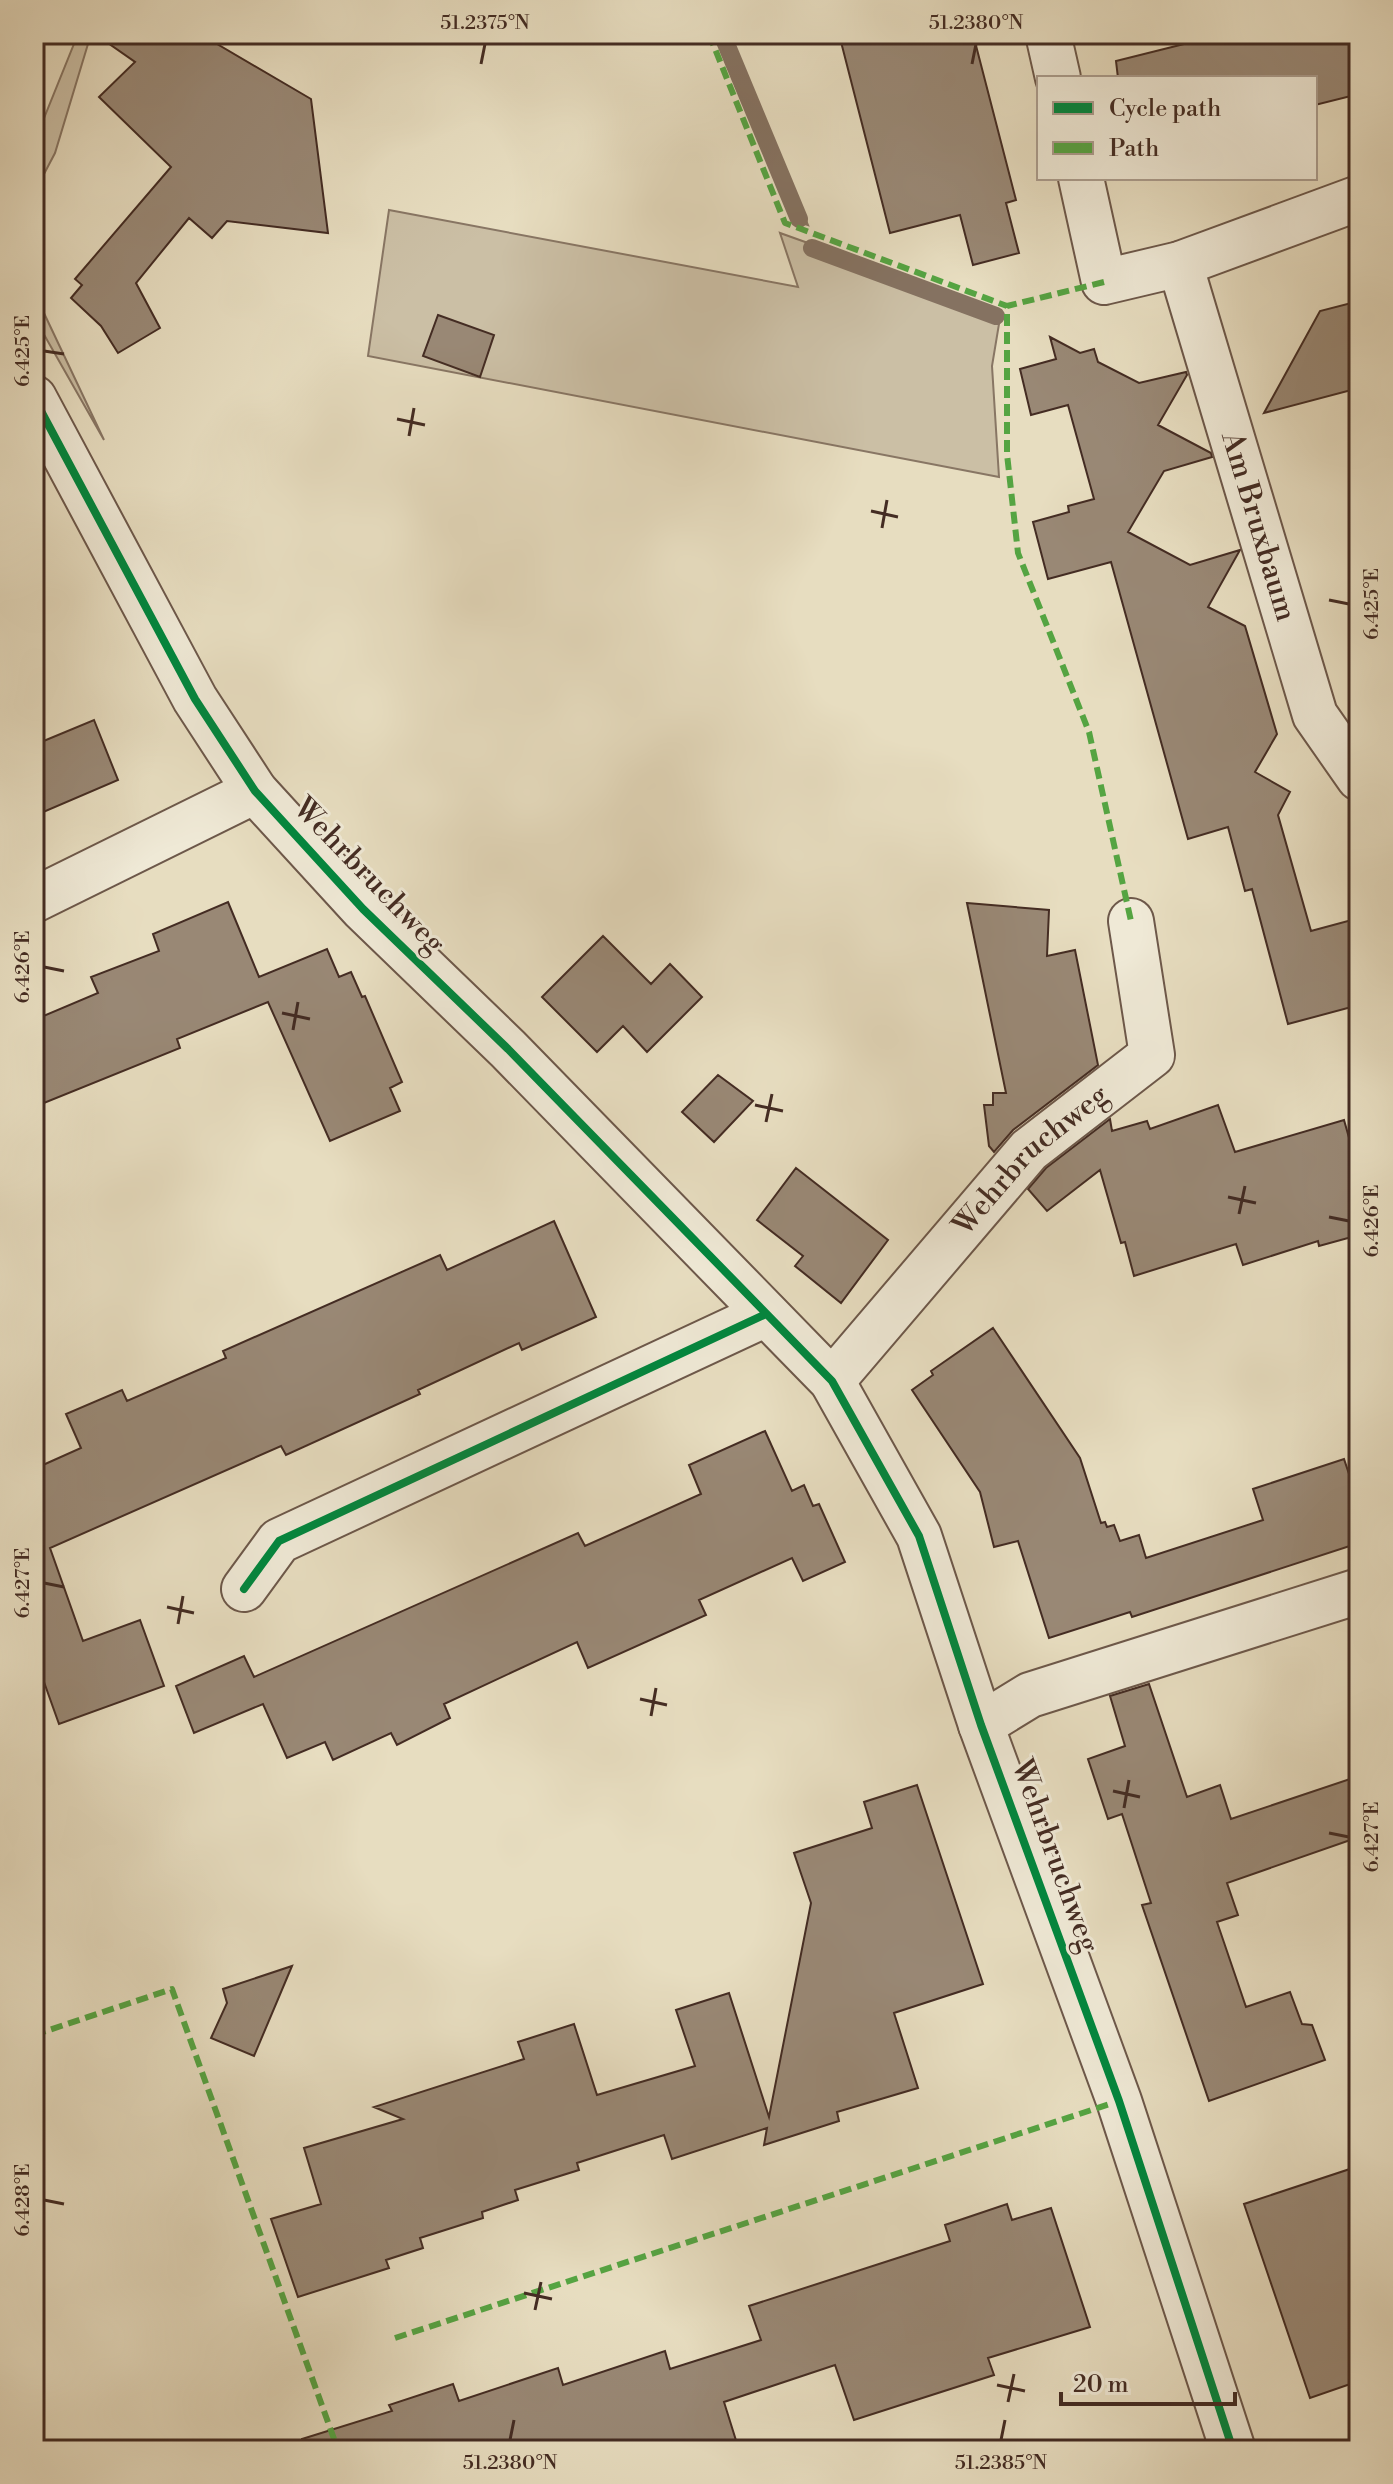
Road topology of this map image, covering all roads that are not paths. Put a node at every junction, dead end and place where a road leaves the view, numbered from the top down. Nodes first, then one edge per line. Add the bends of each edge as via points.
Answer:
1 (1048, 34) edge
2 (1058, 76) edge
3 (1081, 180) edge
4 (1359, 198) edge
5 (1180, 264) junction
6 (34, 398) edge
7 (1359, 778) edge
8 (255, 791) junction
9 (34, 900) edge
10 (1131, 921) dead end
11 (766, 1314) junction
12 (832, 1381) junction
13 (244, 1589) dead end
14 (1359, 1591) edge
15 (981, 1725) junction
16 (1233, 2450) edge

1 - 2 street
3 - 5 street via 1104,282
4 - 5 street
5 - 7 street, Am Bruxbaum via 1315,715
6 - 8 street, Wehrbruchweg via 195,699
8 - 9 street, Wehrbruchweg
8 - 11 street, Wehrbruchweg via 363,909 508,1049
10 - 12 street, Wehrbruchweg via 1152,1055 1029,1150
11 - 12 street, Wehrbruchweg
11 - 13 street via 279,1541
12 - 15 street, Wehrbruchweg via 919,1536
14 - 15 street via 1030,1695
15 - 16 street, Wehrbruchweg via 1119,2101

